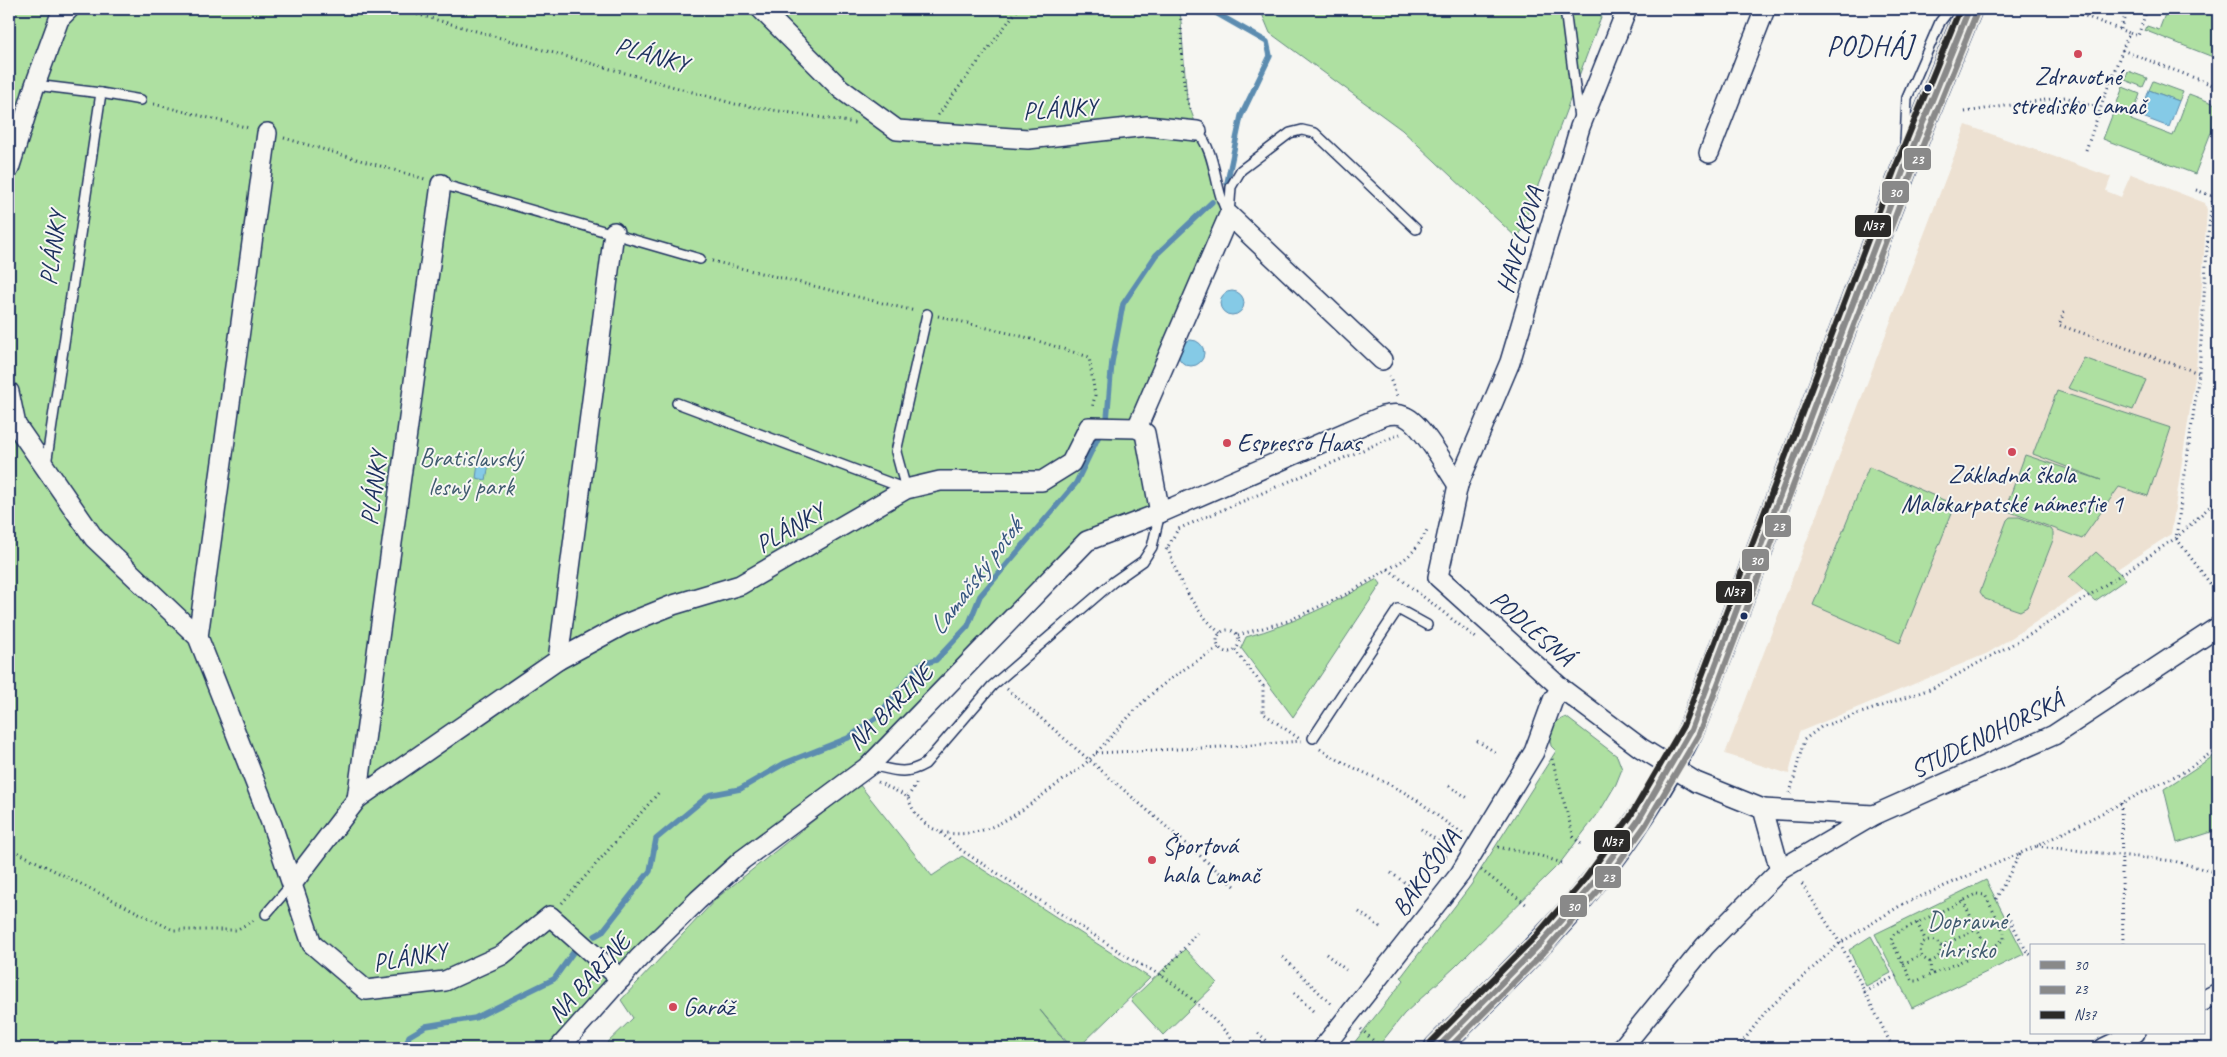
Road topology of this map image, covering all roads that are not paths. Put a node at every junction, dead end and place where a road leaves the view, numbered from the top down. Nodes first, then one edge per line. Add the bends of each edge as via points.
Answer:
1 (69, 9) edge
2 (761, 9) edge
3 (1565, 9) edge
4 (1627, 9) edge
5 (1765, 9) edge
6 (1950, 9) edge
7 (1968, 9) edge
8 (35, 85) junction
9 (101, 93) junction
10 (141, 100) road end
11 (1580, 127) junction
12 (1197, 131) joint
13 (267, 133) road end
14 (1709, 153) dead end
15 (9, 169) edge
16 (1904, 169) junction
17 (441, 184) joint
18 (1230, 215) junction
19 (1416, 229) dead end
20 (614, 232) junction
21 (700, 258) road end
22 (927, 314) road end
23 (1382, 360) road end
24 (9, 392) edge
25 (677, 403) dead end
26 (1137, 428) junction
27 (45, 470) junction
28 (1458, 485) junction
29 (906, 489) junction
30 (1160, 513) junction
31 (1427, 625) dead end
32 (2218, 627) edge
33 (198, 637) junction
34 (558, 660) junction
35 (1561, 688) junction
36 (1311, 740) road end
37 (1672, 768) junction
38 (864, 769) junction
39 (357, 799) junction
40 (1763, 809) junction
41 (1874, 815) junction
42 (1780, 870) junction
43 (292, 884) junction
44 (266, 914) road end
45 (621, 979) junction
46 (2218, 993) edge
47 (2204, 1000) edge
48 (2133, 1034) edge
49 (559, 1048) edge
50 (1324, 1048) edge
51 (1438, 1048) edge
52 (1622, 1048) edge
53 (2104, 1048) edge

1 - 8 street via 59,19
2 - 12 street, PLÁNKY via 841,89 897,130 1028,139 1147,126
3 - 11 lane
4 - 11 street, HAVELKOVA
5 - 14 street
6 - 16 lane via 1940,22 1908,98
7 - 16 street
8 - 9 lane
8 - 15 street
9 - 10 lane
9 - 27 lane, PLÁNKY
11 - 28 street, HAVELKOVA via 1510,362
12 - 18 lane via 1206,141 1222,202
13 - 33 street, PLÁNKY
16 - 37 street via 1691,730
17 - 20 lane
17 - 39 street, PLÁNKY
18 - 19 lane via 1231,187 1241,170 1290,133 1302,130 1315,133
18 - 23 street
18 - 26 street
20 - 21 lane
20 - 34 street
22 - 29 lane via 896,452
24 - 27 street, PLÁNKY via 16,425
25 - 29 lane
26 - 29 street, PLÁNKY via 1090,426 1072,463 1042,481 940,481
26 - 30 street via 1145,433
27 - 33 street, PLÁNKY via 94,538
28 - 30 street, NA BARINE via 1420,429 1407,417 1395,414
28 - 35 street, PODLESNÁ via 1438,577
29 - 34 street, PLÁNKY via 740,586 648,615
30 - 38 street, NA BARINE via 1087,542
30 - 38 lane via 1152,547 1143,561 1113,582 992,686 925,764 912,771 901,772
31 - 36 lane via 1398,610
32 - 41 street, STUDENOHORSKÁ via 2054,735
33 - 43 street, PLÁNKY
34 - 39 street, PLÁNKY
35 - 37 street, PODLESNÁ
35 - 50 street, BAKOŠOVA via 1553,700 1534,752 1460,874
37 - 40 street, STUDENOHORSKÁ via 1696,782
37 - 51 street via 1626,838 1574,906
38 - 45 street, NA BARINE via 742,860
39 - 43 street, PLÁNKY
40 - 41 street, STUDENOHORSKÁ
40 - 42 street
41 - 42 street, STUDENOHORSKÁ
42 - 52 street, STUDENOHORSKÁ via 1705,946
43 - 44 lane, PLÁNKY
43 - 45 street, PLÁNKY via 312,944 366,990 445,981 502,955 550,916
45 - 49 street, NA BARINE
46 - 47 street
48 - 53 street

